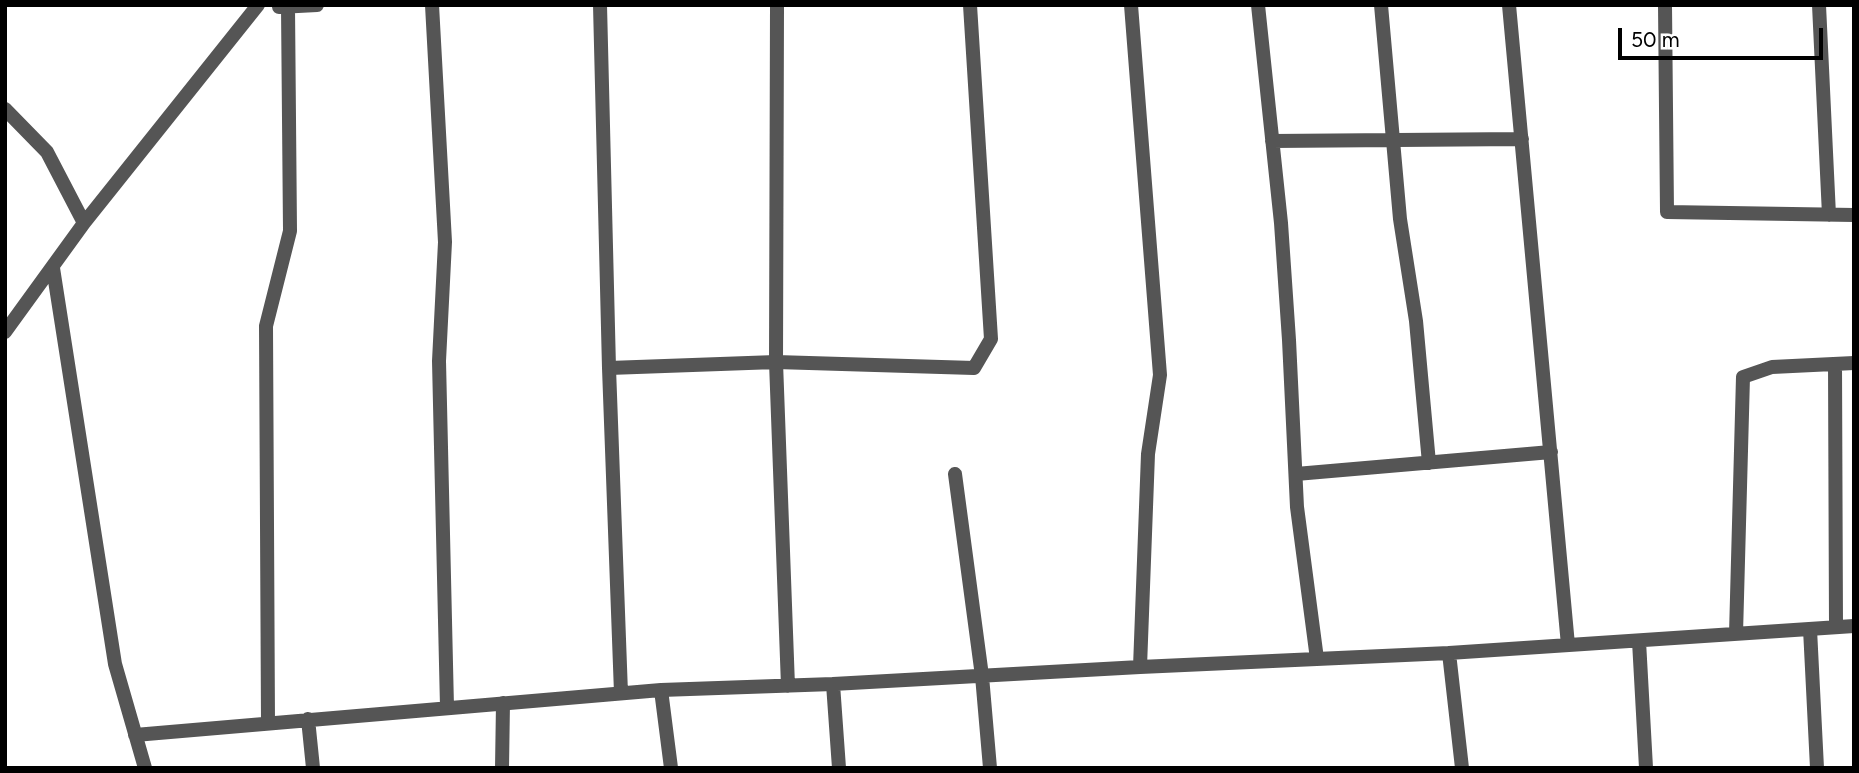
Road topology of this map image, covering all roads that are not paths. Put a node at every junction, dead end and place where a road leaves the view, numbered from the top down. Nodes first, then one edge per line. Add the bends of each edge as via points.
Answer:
1 (317, 5) edge
2 (432, 5) edge
3 (600, 5) edge
4 (777, 5) edge
5 (970, 5) edge
6 (1131, 5) edge
7 (1258, 5) edge
8 (1381, 5) edge
9 (1510, 5) edge
10 (1665, 5) edge
11 (1819, 5) edge
12 (284, 6) edge
13 (257, 7) edge
14 (5, 109) edge
15 (1522, 139) junction
16 (1395, 140) junction
17 (1272, 141) junction
18 (1829, 215) junction
19 (1854, 215) edge
20 (84, 223) junction
21 (53, 268) junction
22 (5, 306) edge
23 (16, 317) junction
24 (5, 332) edge
25 (776, 362) junction
26 (1854, 363) edge
27 (1836, 364) junction
28 (609, 368) junction
29 (1551, 452) junction
30 (1429, 463) junction
31 (955, 474) dead end
32 (1296, 474) junction
33 (1854, 626) edge
34 (1836, 628) junction
35 (1810, 629) junction
36 (1736, 634) junction
37 (1639, 640) junction
38 (1568, 645) junction
39 (1449, 653) junction
40 (1317, 659) junction
41 (1140, 667) junction
42 (982, 676) junction
43 (833, 684) junction
44 (789, 686) junction
45 (661, 690) junction
46 (621, 693) junction
47 (503, 703) junction
48 (447, 707) junction
49 (308, 719) junction
50 (268, 723) junction
51 (135, 735) junction
52 (145, 768) edge
53 (313, 768) edge
54 (502, 768) edge
55 (671, 768) edge
56 (839, 768) edge
57 (990, 768) edge
58 (1462, 768) edge
59 (1646, 768) edge
60 (1817, 768) edge

1 - 12 street
2 - 48 street via 445,243 439,361
3 - 28 street
4 - 25 street
5 - 25 street via 991,339 974,368
6 - 41 street via 1160,375 1148,454
7 - 17 street
8 - 16 street
9 - 15 street
10 - 18 street via 1667,212
11 - 18 street
12 - 13 street
12 - 50 street via 290,231 266,326
13 - 20 street
14 - 20 street via 47,152
15 - 16 street
15 - 29 street
16 - 17 street
16 - 30 street
17 - 32 street via 1289,327
18 - 19 street
20 - 21 street
21 - 23 street
21 - 51 street via 115,664
22 - 23 street
23 - 24 street
25 - 28 street
25 - 44 street
26 - 27 street
27 - 34 street
27 - 36 street via 1772,368 1743,377
28 - 46 street
29 - 30 street
29 - 38 street
30 - 32 street
31 - 42 street
32 - 40 street
33 - 34 street
34 - 35 street
35 - 36 street
35 - 60 street
36 - 37 street
37 - 38 street
37 - 59 street
38 - 39 street
39 - 40 street
39 - 58 street
40 - 41 street
41 - 42 street
42 - 43 street
42 - 57 street
43 - 44 street
43 - 56 street
44 - 45 street
45 - 46 street
45 - 55 street
46 - 47 street
47 - 48 street
47 - 54 street
48 - 49 street
49 - 50 street
49 - 53 street
50 - 51 street
51 - 52 street

